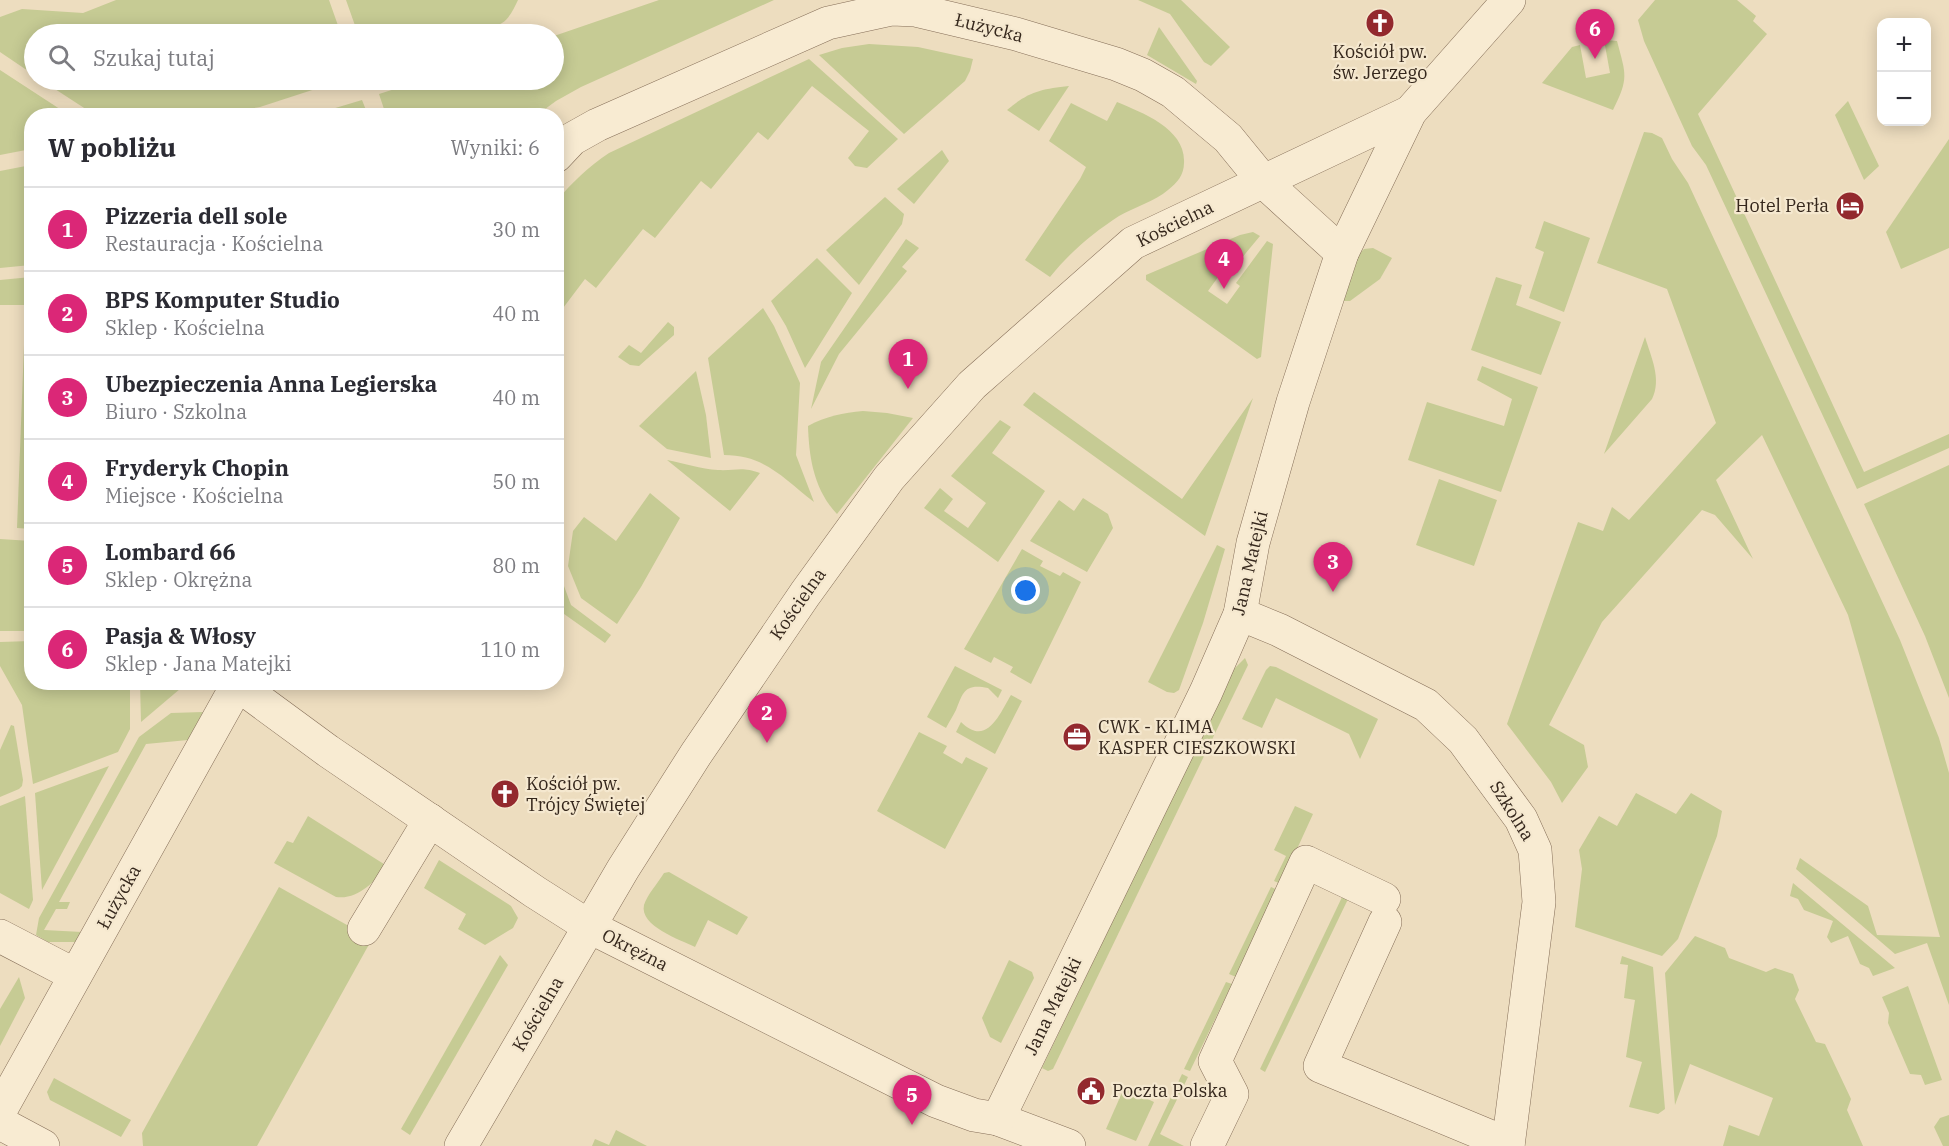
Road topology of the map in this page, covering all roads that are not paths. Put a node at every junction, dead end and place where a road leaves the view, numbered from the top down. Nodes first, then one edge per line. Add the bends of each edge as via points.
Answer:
1 (1509, 0) edge
2 (1410, 112) junction
3 (564, 148) edge
4 (1264, 182) junction
5 (1342, 253) junction
6 (1240, 614) junction
7 (233, 690) edge
8 (246, 690) edge
9 (430, 820) junction
10 (590, 927) junction
11 (364, 929) dead end
12 (0, 936) edge
13 (75, 975) junction
14 (0, 1111) edge
15 (998, 1119) junction
16 (0, 1123) edge
17 (1508, 1145) edge
18 (43, 1146) edge
19 (461, 1146) edge
20 (1069, 1146) edge
21 (1207, 1146) edge

1 - 2 street, Jana Matejki
2 - 4 street, Jana Matejki
2 - 5 street, Jana Matejki
3 - 4 street, Łużycka via 597,125 828,23 892,9 915,10 1016,34 1143,75 1173,92 1228,138
4 - 5 street
4 - 10 street, Kościelna via 1133,243 972,385 889,478 805,594 696,754
5 - 6 street, Jana Matejki via 1293,402 1253,543
6 - 15 street, Jana Matejki via 1206,692
6 - 17 street, Szkolna via 1426,705 1462,740 1521,819 1535,850 1539,902
7 - 13 street, Łużycka
8 - 9 street, Okrężna via 327,751
9 - 10 street, Okrężna
9 - 11 street
10 - 15 street, Okrężna via 936,1101
10 - 19 street, Kościelna
12 - 13 street
13 - 14 street, Łużycka
15 - 20 street, Okrężna
16 - 18 street
17 - 21 street via 1320,1066 1385,911 1306,862 1215,1060 1232,1094

